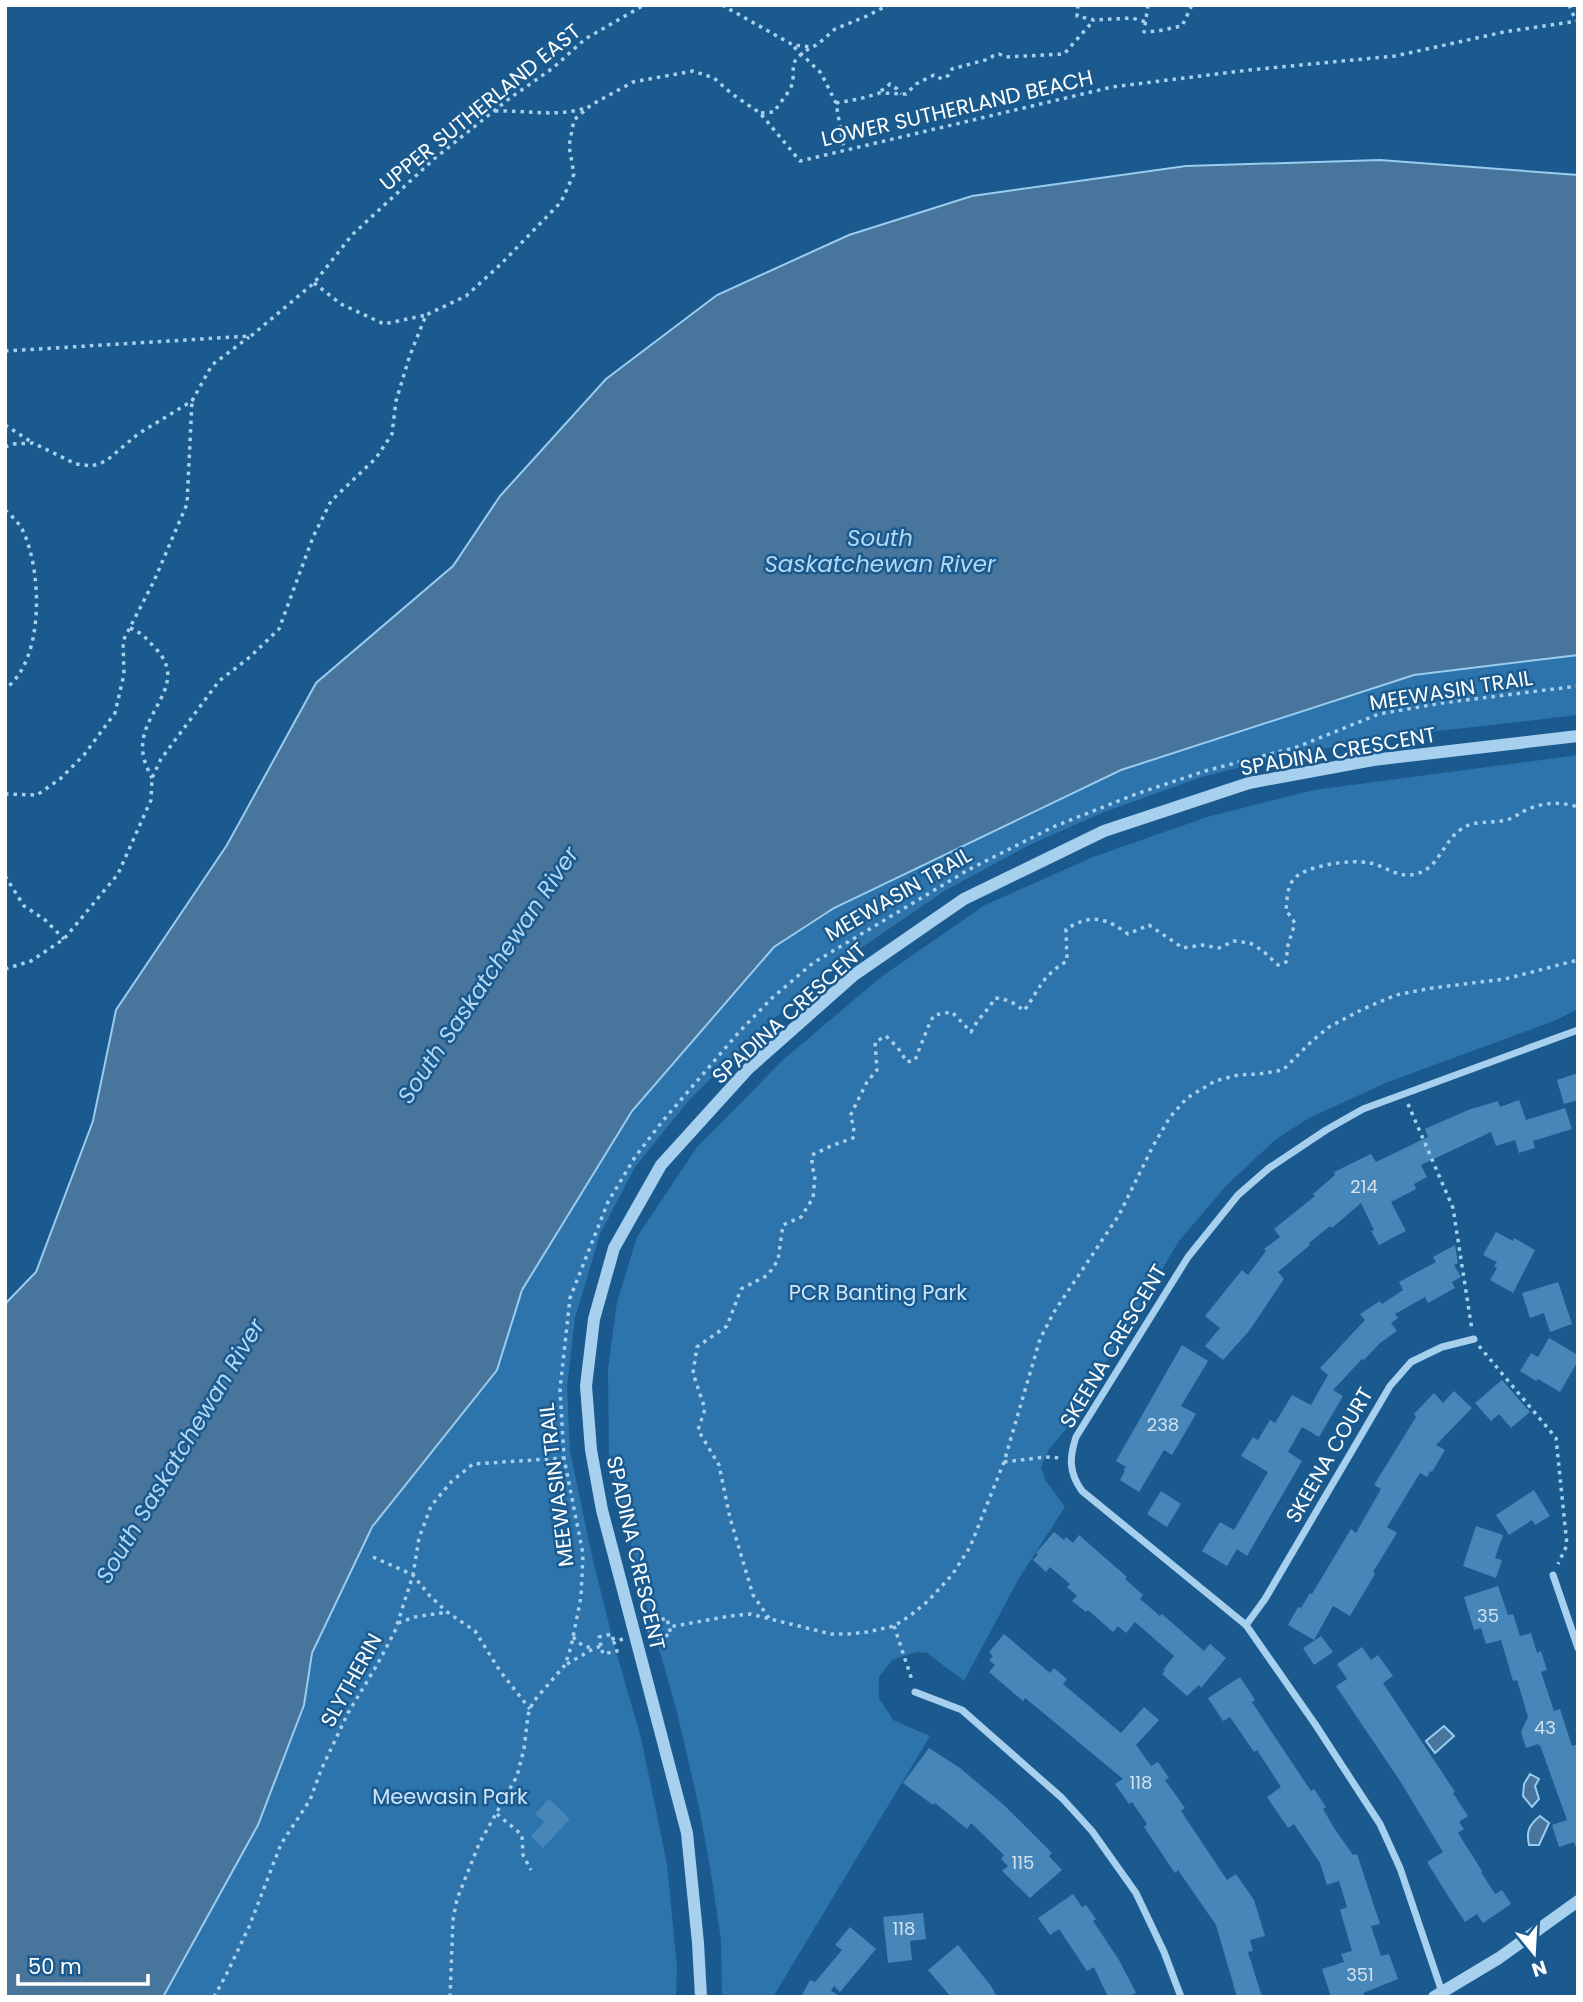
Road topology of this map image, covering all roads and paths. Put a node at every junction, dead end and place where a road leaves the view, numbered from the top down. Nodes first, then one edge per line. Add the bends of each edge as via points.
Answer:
1 (644, 5) edge
2 (722, 5) edge
3 (888, 5) edge
4 (1078, 5) edge
5 (1148, 5) edge
6 (1192, 5) edge
7 (1569, 5) edge
8 (1094, 20) junction
9 (1577, 21) edge
10 (1146, 22) junction
11 (793, 45) junction
12 (812, 47) junction
13 (801, 54) junction
14 (880, 93) junction
15 (901, 94) junction
16 (836, 103) junction
17 (591, 105) junction
18 (493, 111) junction
19 (760, 113) junction
20 (845, 150) junction
21 (314, 283) junction
22 (426, 315) junction
23 (251, 336) junction
24 (5, 351) edge
25 (192, 401) junction
26 (5, 425) edge
27 (33, 443) junction
28 (5, 447) edge
29 (5, 510) edge
30 (130, 628) junction
31 (1578, 686) edge
32 (5, 689) edge
33 (1578, 736) edge
34 (152, 778) junction
35 (5, 794) edge
36 (1578, 807) edge
37 (5, 876) edge
38 (65, 939) junction
39 (1578, 960) edge
40 (5, 969) edge
41 (1578, 1030) edge
42 (1410, 1108) dead end
43 (1469, 1307) dead end
44 (1474, 1339) dead end
45 (1493, 1365) dead end
46 (1051, 1457) dead end
47 (564, 1458) junction
48 (1004, 1462) junction
49 (373, 1557) dead end
50 (413, 1575) junction
51 (1553, 1576) joint
52 (447, 1612) junction
53 (769, 1618) junction
54 (398, 1623) junction
55 (1246, 1625) junction
56 (894, 1626) junction
57 (669, 1627) junction
58 (655, 1630) junction
59 (635, 1636) junction
60 (573, 1637) junction
61 (614, 1642) junction
62 (601, 1646) junction
63 (595, 1648) junction
64 (1578, 1648) edge
65 (565, 1665) junction
66 (915, 1692) joint
67 (530, 1709) junction
68 (497, 1814) junction
69 (531, 1870) dead end
70 (1578, 1901) edge
71 (1440, 1995) edge
72 (214, 1997) edge
73 (450, 1997) edge
74 (701, 1997) edge
75 (1181, 1997) edge

1 - 18 path, UPPER SUTHERLAND EAST via 585,39
2 - 11 path
3 - 12 path via 835,29
4 - 8 path via 1077,16
5 - 10 path
6 - 10 path via 1182,26 1144,32
7 - 9 path
8 - 10 path
8 - 15 path via 1064,54 999,54 952,69 943,79 934,75
9 - 20 path, LOWER SUTHERLAND BEACH via 1395,56 1112,87
11 - 12 path
11 - 13 path
12 - 13 path
13 - 16 path via 821,73
13 - 19 path via 793,63 791,87 774,112
14 - 15 path
14 - 15 path via 890,84
14 - 16 path
16 - 20 path
17 - 18 path via 558,113
17 - 19 path, LOWER SUTHERLAND BEACH via 633,82 693,71 714,78
17 - 22 path, LOWER SUTHERLAND BEACH via 574,120 569,146 574,174 561,202 466,296
18 - 21 path, UPPER SUTHERLAND EAST via 352,235
19 - 20 path, LOWER SUTHERLAND BEACH via 800,161
21 - 22 path, LOWER SUTHERLAND BEACH via 341,304 384,324
21 - 23 path, UPPER SUTHERLAND EAST
22 - 34 path via 396,401 392,434 376,458 331,501 279,628 219,681
23 - 24 path
23 - 25 path, UPPER SUTHERLAND EAST via 212,365
25 - 27 path via 92,466 76,464
25 - 30 path via 187,504
26 - 27 path
27 - 28 path
29 - 32 path via 22,528 29,545 37,605 30,651
30 - 34 path via 163,656 169,674 164,697 142,743 144,763
30 - 35 path via 123,642 124,674 115,713 85,755 37,795
31 - 47 path, MEEWASIN TRAIL via 1379,714 1297,747 1136,794 1053,827 968,870 813,962 738,1032 654,1131 608,1202 570,1298 560,1389
33 - 59 street, SPADINA CRESCENT via 1373,760 1249,783 1104,831 964,899 854,975 748,1069 661,1165 614,1248 594,1319 586,1386 591,1450
34 - 38 path via 151,800 118,874
36 - 53 path via 1546,804 1504,821 1472,824 1460,830 1434,863 1418,874 1405,876 1360,861 1309,869 1293,879 1288,894 1286,910 1295,923 1286,962 1278,965 1250,943 1183,948 1149,925 1128,934 1111,922 1090,918 1066,929 1067,961 1044,979 1024,1012 1015,1003 995,998 971,1032 951,1012 934,1015 915,1060 907,1062 886,1036 875,1042 877,1070 850,1116 853,1138 812,1155 816,1176 813,1198 801,1217 783,1225 778,1260 768,1275 741,1289 727,1326 697,1347 693,1373 705,1409 698,1430 719,1465 753,1595
37 - 38 path via 24,906
38 - 40 path via 31,961
39 - 48 path via 1505,979 1396,995 1329,1027 1283,1070 1215,1081 1187,1098 1170,1117 1119,1215 1054,1312 1041,1339
41 - 55 street, SKEENA CRESCENT via 1363,1109 1269,1167 1238,1195 1188,1257 1076,1437 1071,1471 1082,1490
42 - 43 path via 1452,1208
44 - 55 street, SKEENA COURT via 1442,1346 1410,1362 1390,1386
45 - 51 path via 1556,1438 1567,1545
46 - 48 path
47 - 50 path, SLYTHERIN via 473,1464 431,1506 419,1538
47 - 60 path, MEEWASIN TRAIL via 583,1554
48 - 56 path via 970,1547 952,1575 928,1601
49 - 50 path
50 - 52 path
50 - 54 path, SLYTHERIN
51 - 64 street
52 - 54 path
52 - 67 path via 475,1631
53 - 56 path via 831,1633
53 - 57 path via 730,1616
54 - 72 path, SLYTHERIN via 348,1713 310,1800 281,1844 249,1927
55 - 71 street, SKEENA CRESCENT via 1380,1824 1400,1868
56 - 66 path
57 - 58 path via 671,1634 657,1639
57 - 58 path via 667,1618 653,1622
58 - 59 path
59 - 61 path
59 - 74 street, SPADINA CRESCENT via 687,1833
60 - 63 path via 583,1646
60 - 65 path, MEEWASIN TRAIL
61 - 62 path via 617,1651 603,1654
61 - 62 path via 612,1634 598,1637
62 - 63 path
63 - 65 path
65 - 67 path, MEEWASIN TRAIL
66 - 75 street via 962,1710 1062,1798 1092,1831 1136,1893
67 - 68 path, MEEWASIN TRAIL via 522,1763
68 - 69 path via 522,1835 523,1856
68 - 73 path, MEEWASIN TRAIL via 479,1844 457,1899
70 - 71 street

